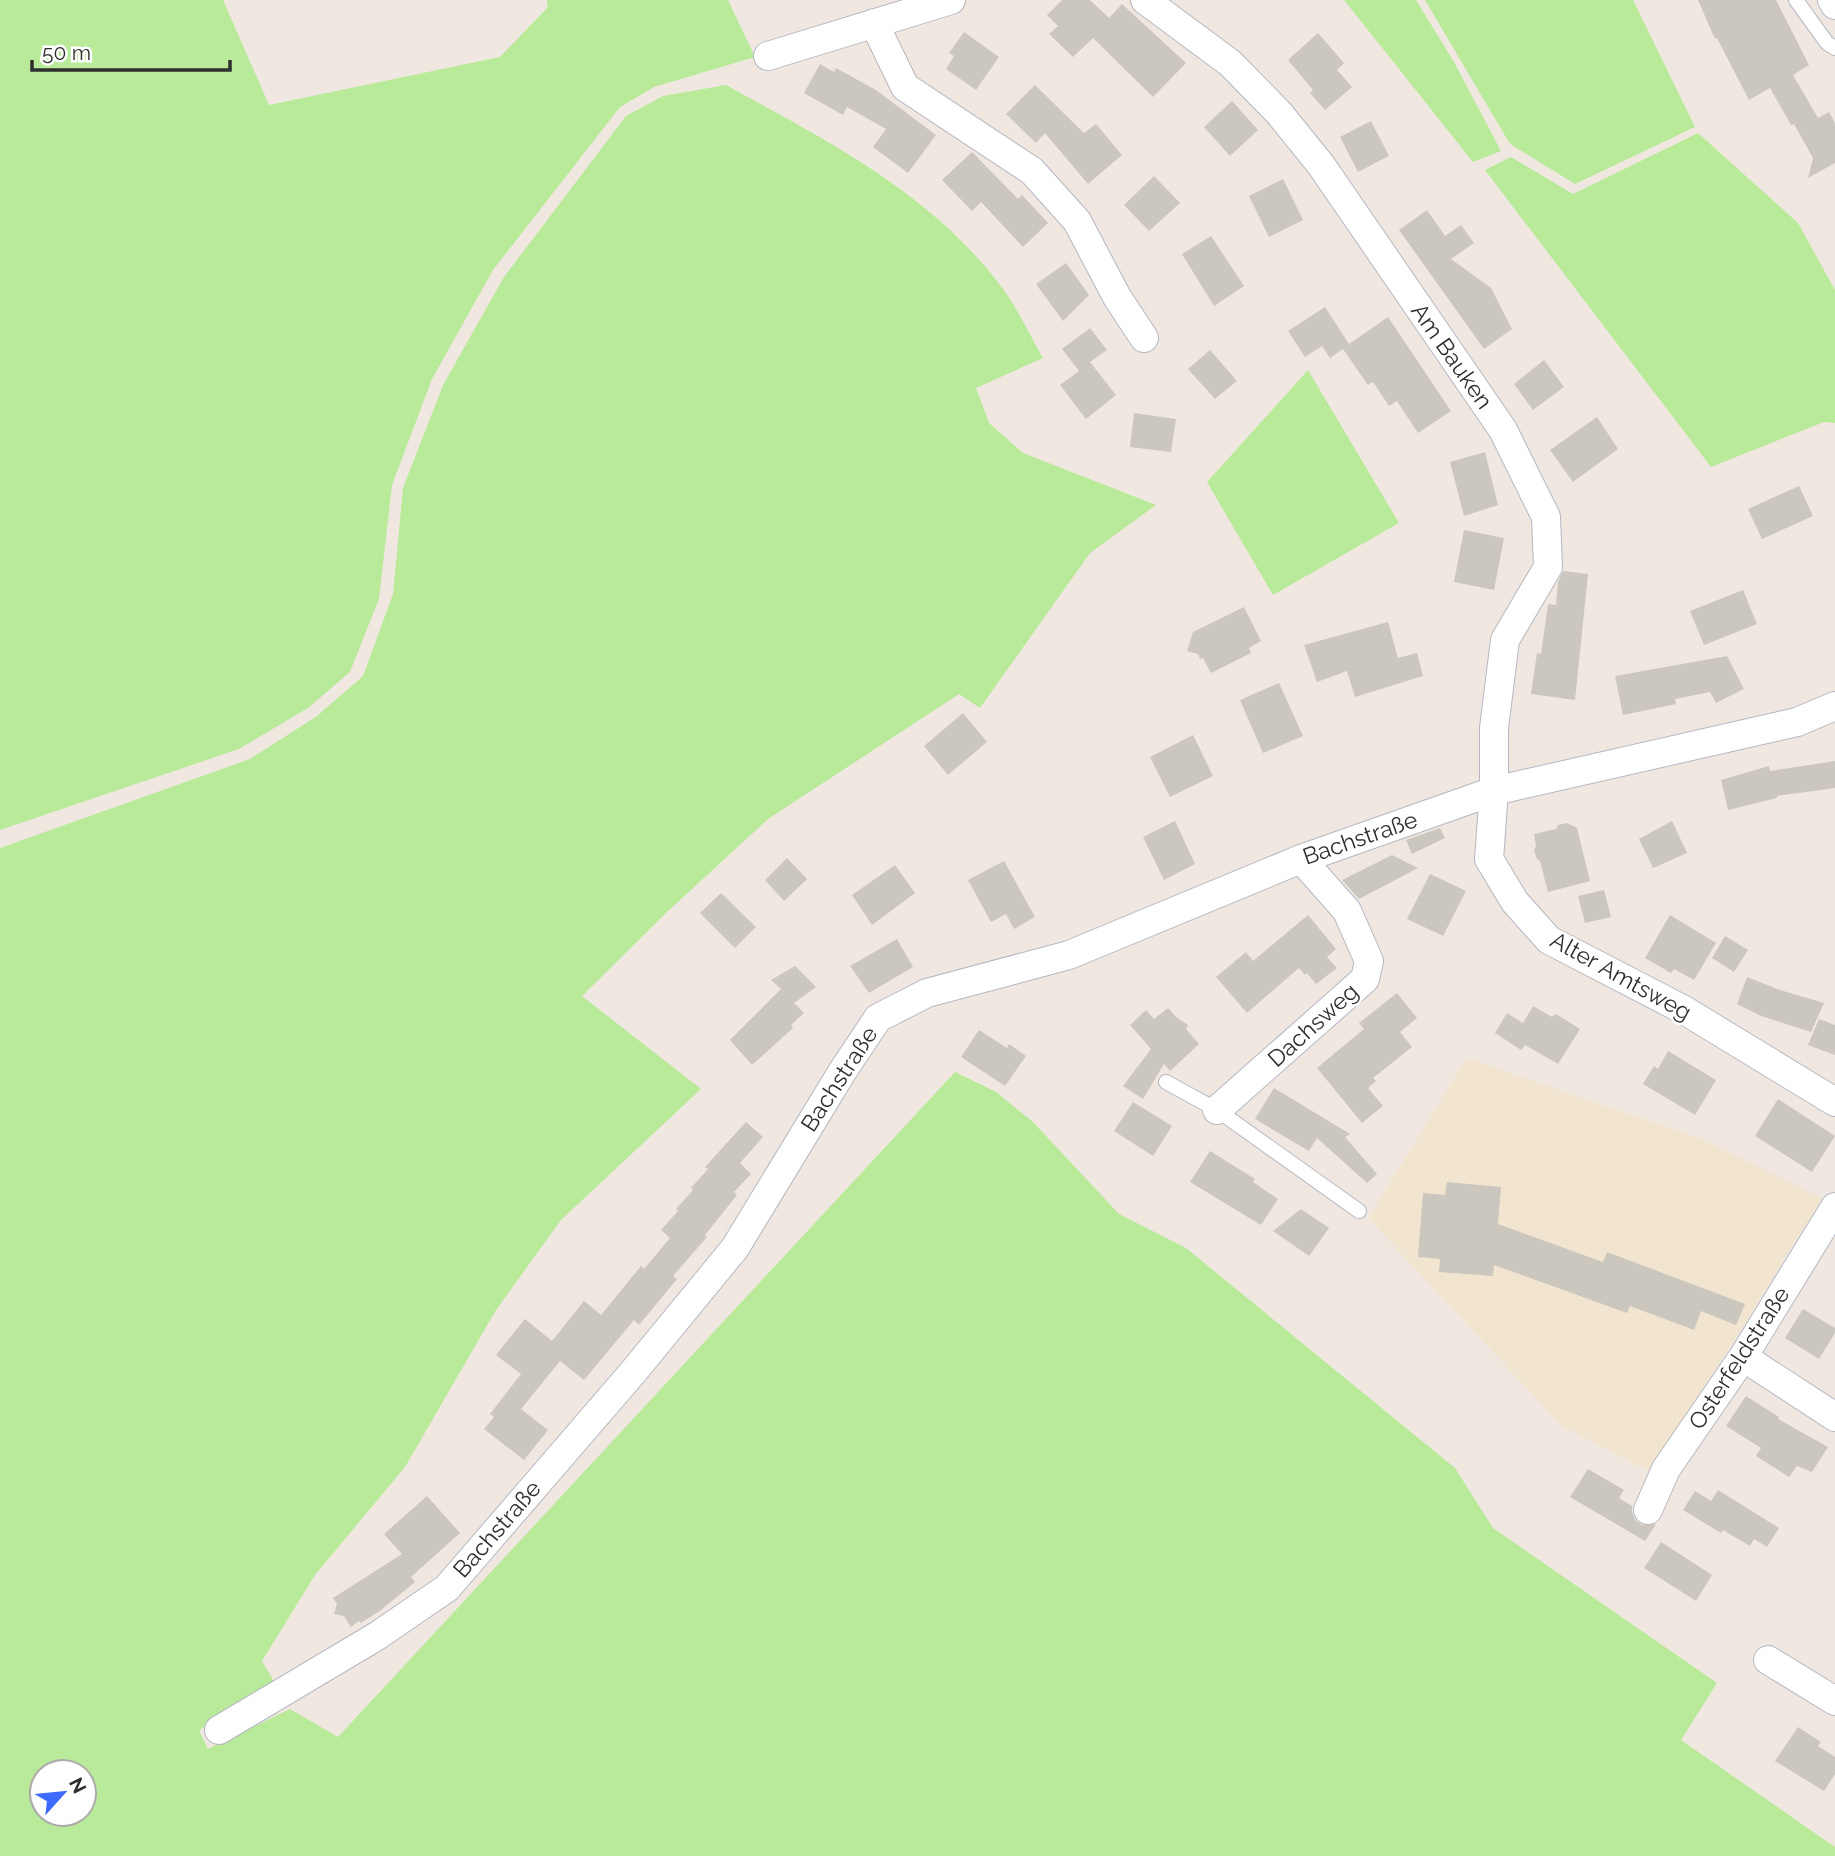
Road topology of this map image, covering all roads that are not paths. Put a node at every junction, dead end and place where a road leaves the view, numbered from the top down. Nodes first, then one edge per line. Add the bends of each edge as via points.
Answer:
1 (951, 0) edge
2 (1145, 0) edge
3 (1796, 0) edge
4 (1832, 0) edge
5 (1835, 5) edge
6 (874, 23) junction
7 (1835, 48) edge
8 (768, 56) dead end
9 (1144, 338) dead end
10 (1835, 706) edge
11 (1494, 792) junction
12 (1301, 859) junction
13 (1166, 1082) dead end
14 (1835, 1102) edge
15 (1217, 1110) junction
16 (1835, 1207) edge
17 (1360, 1211) dead end
18 (1742, 1357) junction
19 (1835, 1417) edge
20 (1648, 1510) dead end
21 (1768, 1660) dead end
22 (1835, 1701) edge
23 (219, 1730) dead end

1 - 6 street
2 - 11 street, Am Bauken via 1230,63 1321,165 1503,430 1546,517 1548,567 1505,640 1493,728
3 - 7 lane
4 - 5 street
6 - 8 street
6 - 9 street via 905,87 1032,171 1077,221
10 - 11 street, Bachstraße via 1797,722
11 - 12 street, Bachstraße
11 - 14 street, Alter Amtsweg via 1489,859 1515,902 1549,940 1684,1010
12 - 15 street, Dachsweg via 1347,911 1369,961 1365,979
12 - 23 street, Bachstraße via 1069,955 927,993 878,1018 735,1248 447,1588 377,1636
13 - 15 lane
15 - 17 lane
16 - 18 street, Osterfeldstraße
18 - 19 street
18 - 20 street, Osterfeldstraße via 1666,1469
21 - 22 street

